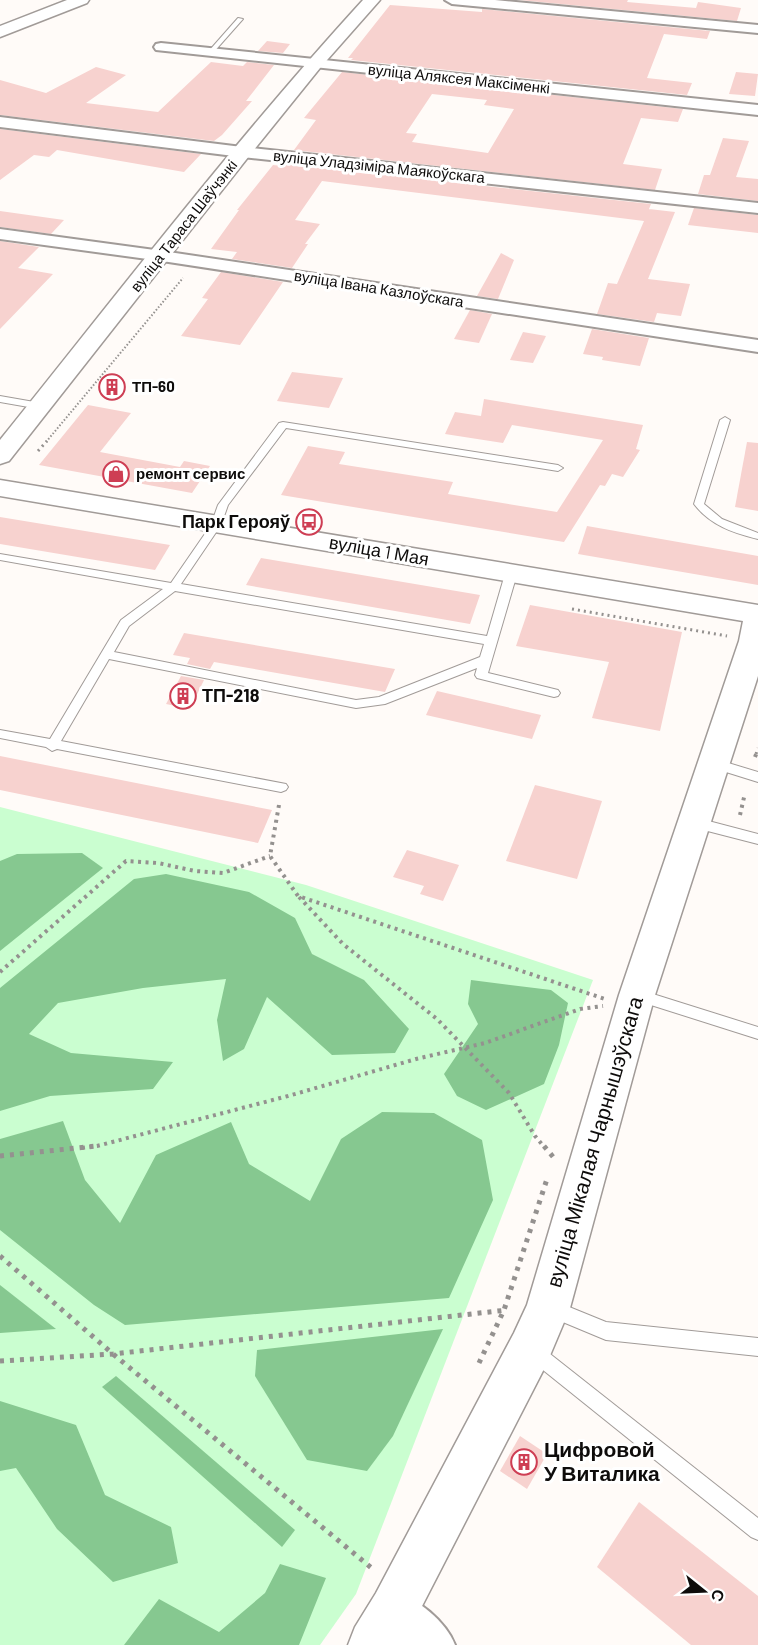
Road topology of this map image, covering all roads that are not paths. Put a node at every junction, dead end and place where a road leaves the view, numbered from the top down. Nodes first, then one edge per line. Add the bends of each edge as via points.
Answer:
1 (81, 0) edge
2 (372, 0) edge
3 (452, 0) edge
4 (240, 19) dead end
5 (758, 29) edge
6 (0, 32) edge
7 (161, 47) dead end
8 (210, 53) junction
9 (314, 64) junction
10 (758, 110) edge
11 (0, 122) edge
12 (242, 152) junction
13 (758, 208) edge
14 (0, 234) edge
15 (162, 256) junction
16 (758, 346) edge
17 (0, 399) edge
18 (40, 406) junction
19 (725, 420) dead end
20 (0, 456) edge
21 (558, 468) dead end
22 (0, 488) edge
23 (216, 525) junction
24 (758, 536) edge
25 (0, 557) edge
26 (511, 574) junction
27 (174, 586) junction
28 (758, 614) edge
29 (491, 641) junction
30 (106, 655) junction
31 (485, 660) junction
32 (554, 693) dead end
33 (0, 734) edge
34 (52, 746) junction
35 (716, 764) junction
36 (758, 777) edge
37 (281, 787) road end
38 (697, 823) junction
39 (758, 839) edge
40 (620, 1000) junction
41 (758, 1033) edge
42 (548, 1308) junction
43 (758, 1347) edge
44 (530, 1349) junction
45 (758, 1530) edge
46 (382, 1610) edge
47 (434, 1645) edge

1 - 6 street
2 - 9 street, вуліца Тараса Шаўчэнкі
3 - 5 street
4 - 8 lane
7 - 8 street, вуліца Аляксея Максіменкі
8 - 9 street, вуліца Аляксея Максіменкі
9 - 10 street, вуліца Аляксея Максіменкі
9 - 12 street, вуліца Тараса Шаўчэнкі
11 - 12 street, вуліца Уладзіміра Маякоўскага
12 - 13 street, вуліца Уладзіміра Маякоўскага
12 - 15 street, вуліца Тараса Шаўчэнкі
14 - 15 street, вуліца Івана Казлоўскага
15 - 16 street, вуліца Івана Казлоўскага
15 - 18 street, вуліца Тараса Шаўчэнкі
17 - 18 lane
18 - 20 street, вуліца Тараса Шаўчэнкі
19 - 24 lane via 699,504 707,515 733,530
21 - 23 lane via 283,425 223,506
22 - 23 street, вуліца 1 Мая
23 - 26 street, вуліца 1 Мая
23 - 27 lane
25 - 27 lane
26 - 28 street, вуліца 1 Мая
26 - 29 lane
27 - 29 lane
27 - 30 lane via 125,623
28 - 35 street, вуліца Мікалая Чарнышэўскага via 754,641
29 - 31 lane
30 - 31 lane via 356,704 381,701
30 - 34 lane
31 - 32 lane via 481,675
33 - 34 lane
34 - 37 lane
35 - 36 lane
35 - 38 street, вуліца Мікалая Чарнышэўскага
38 - 39 lane
38 - 40 street, вуліца Мікалая Чарнышэўскага
40 - 41 lane
40 - 42 street, вуліца Мікалая Чарнышэўскага
42 - 43 lane via 606,1331
42 - 44 street, вуліца Мікалая Чарнышэўскага
44 - 45 lane
44 - 46 street, вуліца Мікалая Чарнышэўскага
46 - 47 street

